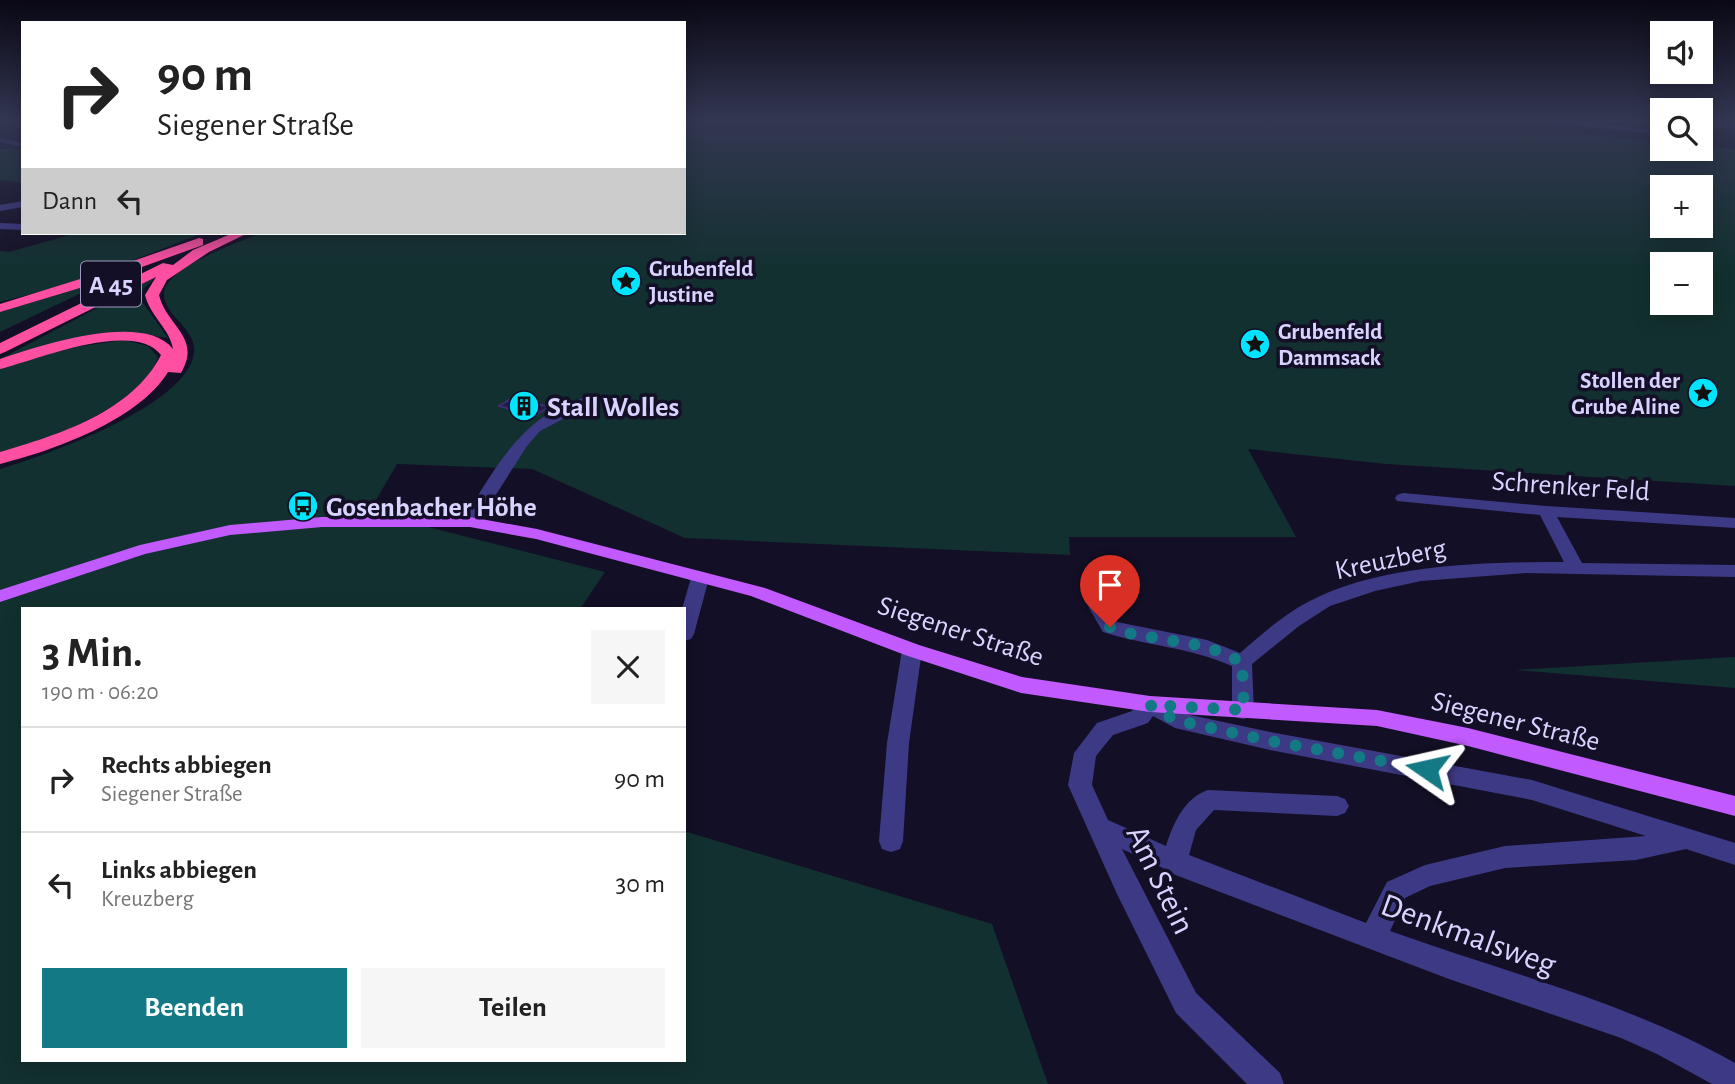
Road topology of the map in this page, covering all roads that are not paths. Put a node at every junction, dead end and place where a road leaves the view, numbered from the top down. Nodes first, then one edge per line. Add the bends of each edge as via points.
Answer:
1 (0, 198) edge
2 (21, 202) edge
3 (21, 203) edge
4 (4, 208) edge
5 (0, 226) edge
6 (21, 227) edge
7 (218, 235) edge
8 (220, 235) edge
9 (237, 235) edge
10 (207, 248) junction
11 (0, 308) edge
12 (0, 338) edge
13 (0, 349) edge
14 (0, 364) edge
15 (587, 401) dead end
16 (0, 458) edge
17 (0, 463) edge
18 (1403, 498) dead end
19 (1546, 511) junction
20 (470, 522) junction
21 (1735, 523) edge
22 (1577, 570) junction
23 (1735, 571) edge
24 (700, 578) junction
25 (1094, 585) dead end
26 (0, 596) edge
27 (686, 627) edge
28 (912, 650) junction
29 (1242, 662) junction
30 (1150, 705) junction
31 (1244, 710) junction
32 (1337, 806) dead end
33 (1735, 806) edge
34 (1098, 827) junction
35 (1686, 839) junction
36 (891, 841) dead end
37 (1735, 854) edge
38 (1174, 863) junction
39 (1375, 937) junction
40 (1735, 1080) edge
41 (1269, 1084) edge

1 - 2 street
3 - 4 street
5 - 6 street
7 - 11 highway
8 - 12 highway, A 45
9 - 10 highway, A 45
10 - 13 highway, A 45
10 - 17 highway via 162,278 152,295 156,310 181,346 180,361 168,380 114,417 67,440
14 - 16 highway via 60,345 107,338 152,340 164,345 169,355 162,372 132,399 78,429
15 - 20 street via 535,428
18 - 19 street, Schrenker Feld
19 - 21 street, Schrenker Feld
19 - 22 street
20 - 24 main road, Siegener Straße via 537,534
20 - 26 main road, Siegener Straße via 279,523 230,530 140,550
22 - 23 street, Kreuzberg
22 - 29 street, Kreuzberg via 1481,568 1372,586 1321,603
24 - 27 street
24 - 28 main road, Siegener Straße via 758,592
25 - 29 street via 1099,608 1110,627 1208,647
28 - 30 main road, Siegener Straße via 1021,685
28 - 36 street via 898,743
29 - 31 street
30 - 31 main road, Siegener Straße
30 - 34 street, Am Stein via 1140,717 1105,729 1085,752 1080,785
30 - 35 street via 1175,720 1242,736 1532,790
31 - 33 main road, Siegener Straße via 1377,718
32 - 38 street via 1208,800 1185,825
34 - 38 street, Denkmalsweg
34 - 41 street, Am Stein via 1186,1003
35 - 37 street
35 - 39 street via 1636,849 1505,856 1425,876 1396,890
38 - 39 street, Denkmalsweg
39 - 40 street, Denkmalsweg via 1649,1034

